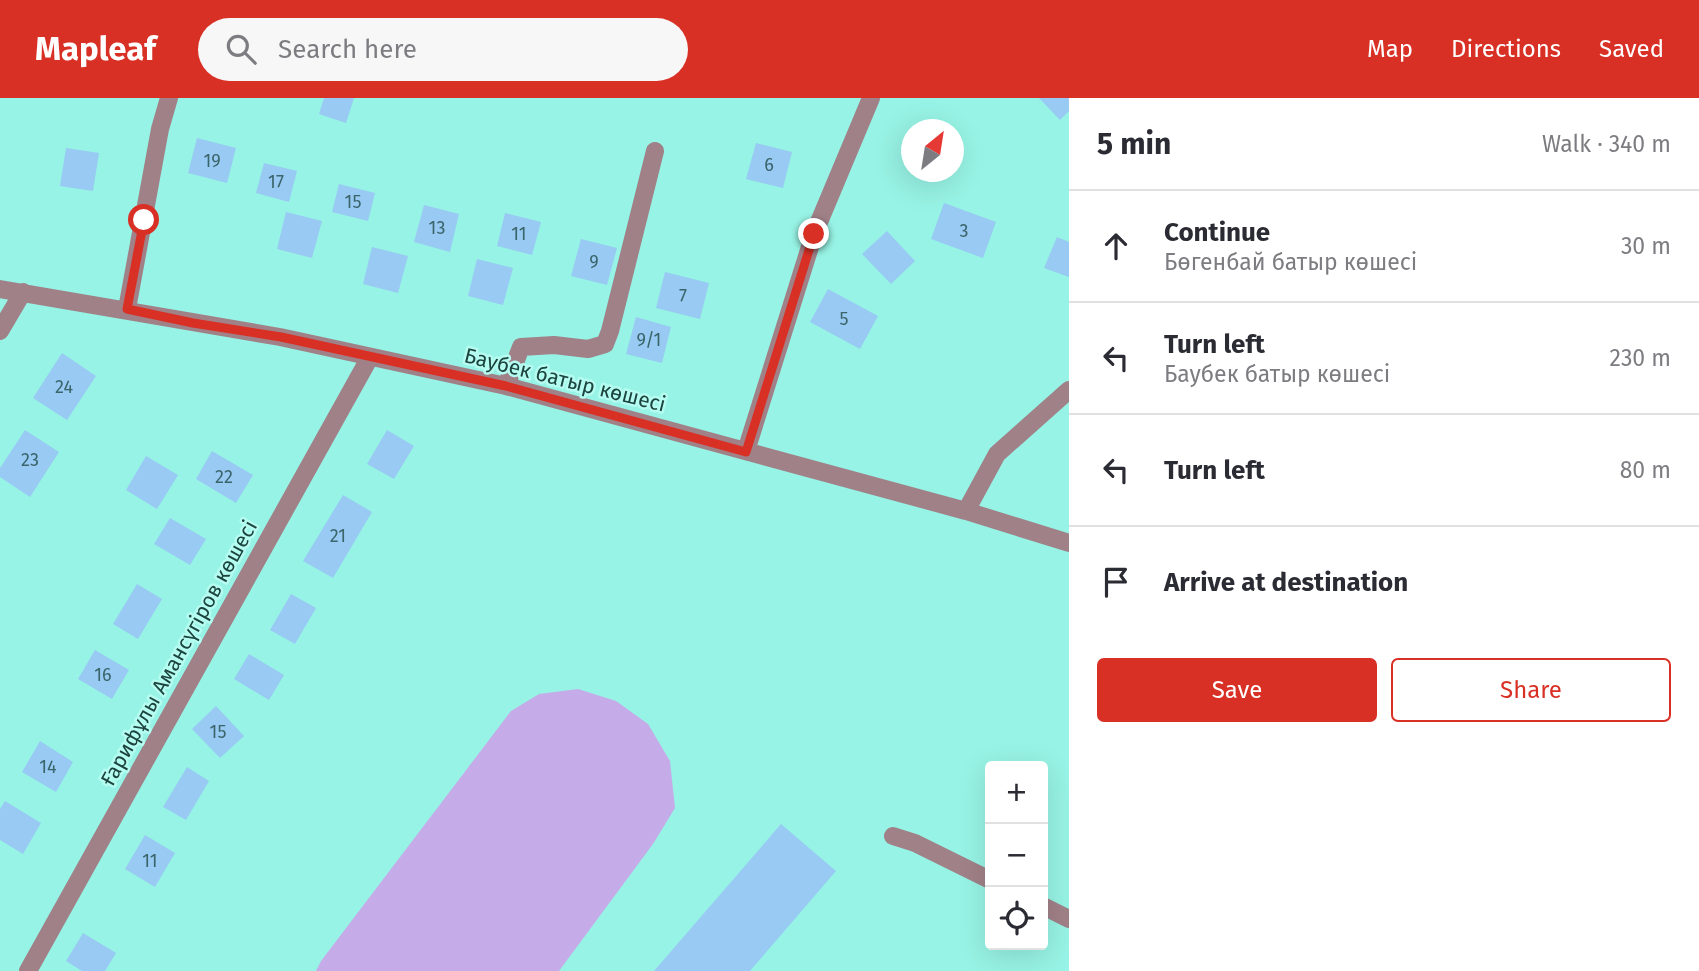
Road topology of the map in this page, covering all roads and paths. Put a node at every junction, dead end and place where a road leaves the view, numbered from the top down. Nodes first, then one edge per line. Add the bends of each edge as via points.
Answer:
1 (169, 98) edge
2 (871, 98) edge
3 (655, 151) dead end
4 (0, 289) edge
5 (23, 292) junction
6 (127, 309) junction
7 (0, 331) edge
8 (370, 357) junction
9 (506, 386) junction
10 (1069, 390) edge
11 (746, 452) junction
12 (966, 511) junction
13 (1069, 543) edge
14 (893, 836) dead end
15 (985, 878) edge
16 (1048, 908) edge
17 (1069, 919) edge
18 (28, 971) edge

1 - 6 street
2 - 11 street via 814,234
3 - 9 street via 605,344 589,349 521,347
4 - 5 street, Баубек батыр көшесі
5 - 6 street, Баубек батыр көшесі
5 - 7 street
6 - 8 street, Баубек батыр көшесі
8 - 9 street, Баубек батыр көшесі
8 - 18 street, Ғарифұлы Амансүгіров көшесі
9 - 11 street, Баубек батыр көшесі
10 - 12 street via 997,454
11 - 12 street, Баубек батыр көшесі
12 - 13 street, Баубек батыр көшесі
14 - 15 street
16 - 17 street

